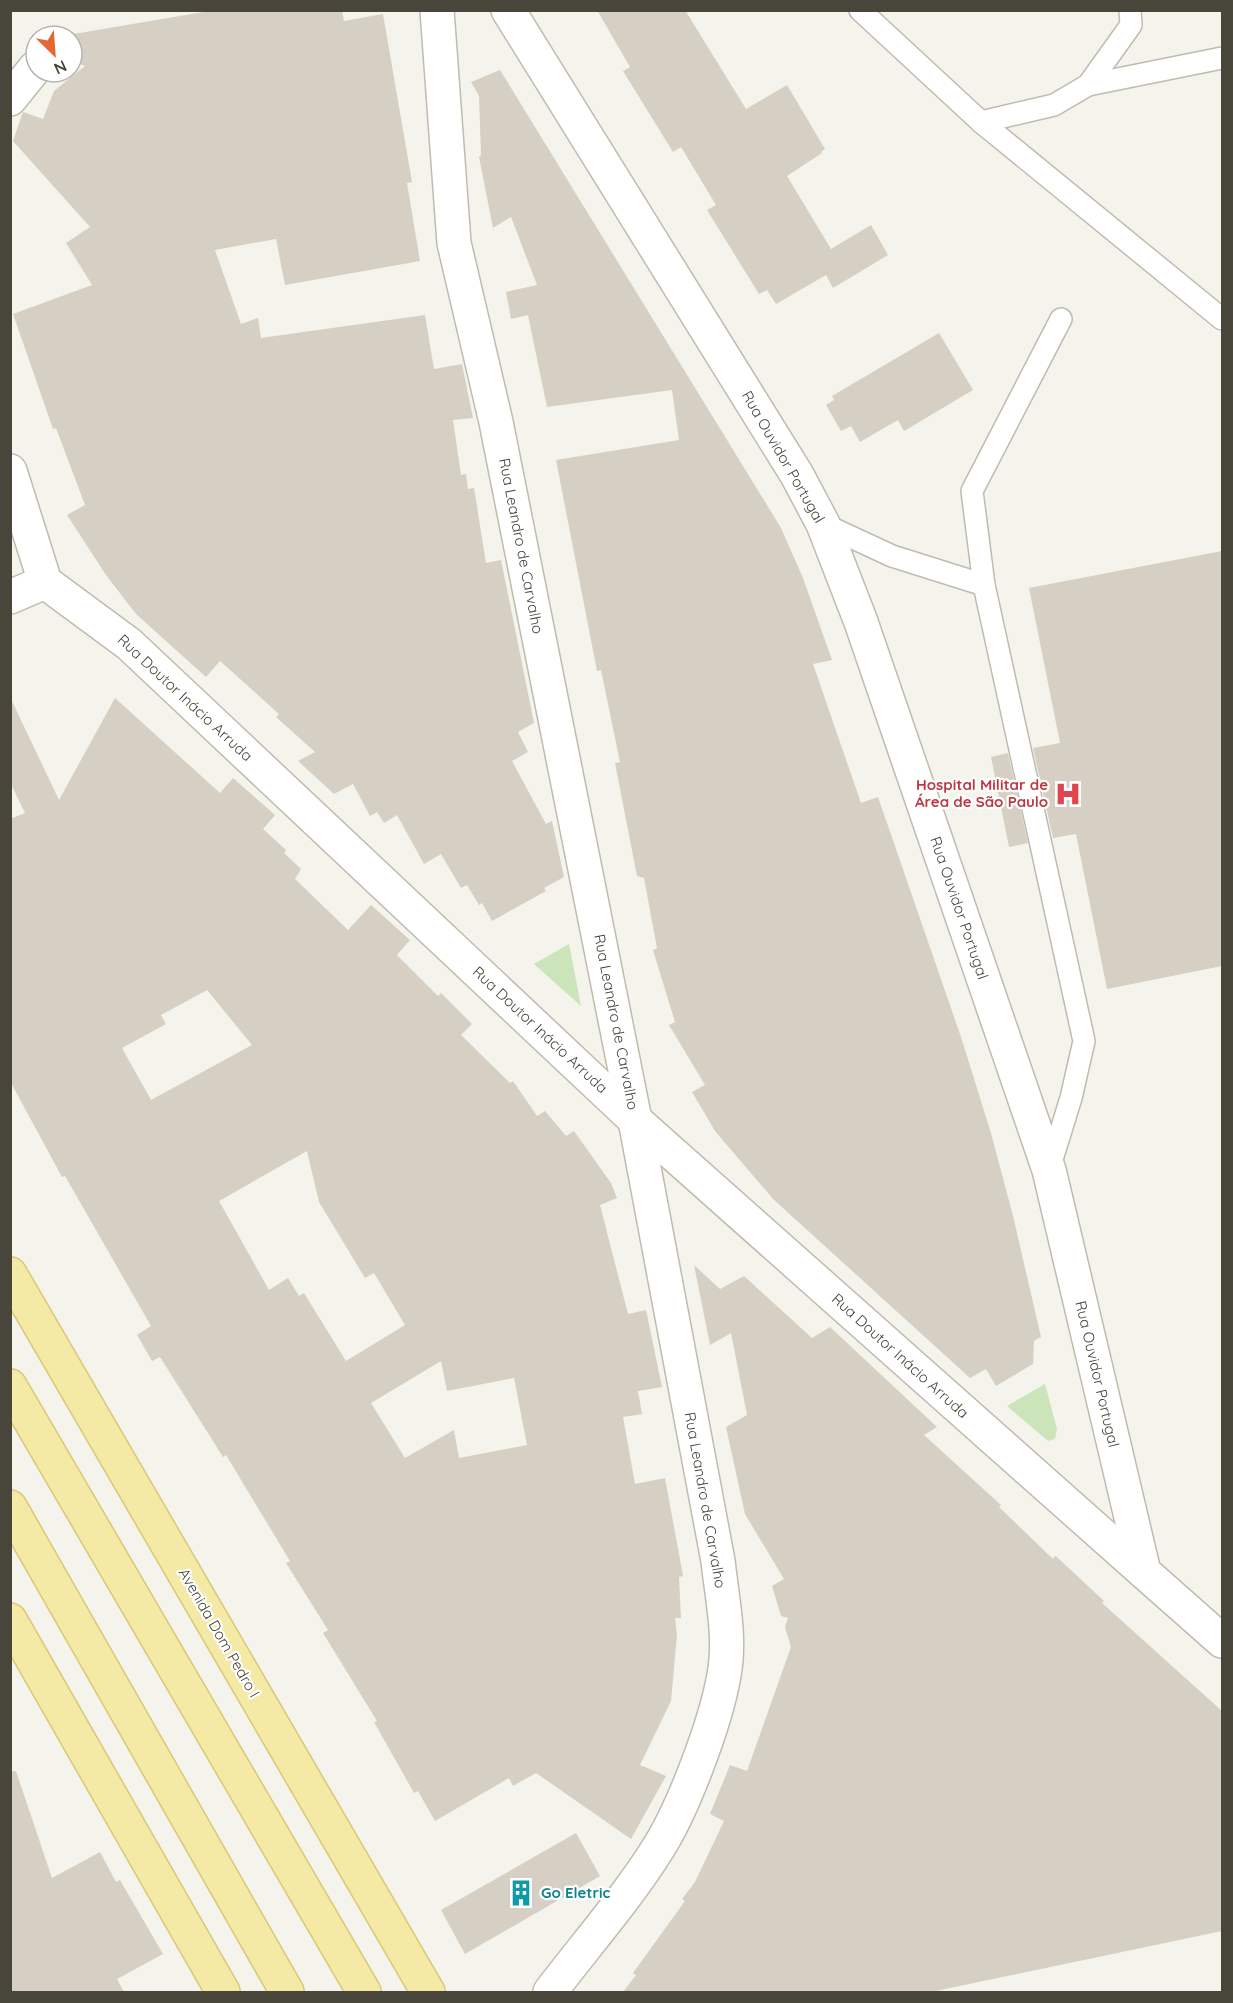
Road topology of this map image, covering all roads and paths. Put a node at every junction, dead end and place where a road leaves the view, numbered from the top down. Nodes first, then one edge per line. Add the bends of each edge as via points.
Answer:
1 (437, 10) edge
2 (508, 10) edge
3 (860, 10) edge
4 (1130, 10) edge
5 (1222, 58) edge
6 (24, 82) edge
7 (1089, 85) junction
8 (10, 99) edge
9 (981, 122) junction
10 (1061, 319) dead end
11 (1222, 319) edge
12 (10, 471) edge
13 (823, 524) junction
14 (45, 582) junction
15 (984, 585) junction
16 (10, 597) edge
17 (635, 1120) junction
18 (1049, 1170) junction
19 (10, 1274) edge
20 (10, 1386) edge
21 (10, 1507) edge
22 (1144, 1572) junction
23 (10, 1620) edge
24 (1222, 1641) edge
25 (223, 1992) edge
26 (287, 1992) edge
27 (364, 1992) edge
28 (428, 1992) edge
29 (550, 1992) edge

1 - 17 street, Rua Leandro de Carvalho via 454,243 496,422
2 - 13 street, Rua Ouvidor Portugal
3 - 9 lane
4 - 7 lane via 1131,25
5 - 7 lane
6 - 8 street
7 - 9 lane via 1054,105
9 - 11 lane
10 - 15 lane via 972,491
12 - 14 street
13 - 15 lane via 892,556
13 - 18 street, Rua Ouvidor Portugal via 865,633
14 - 16 street
14 - 17 street, Rua Doutor Inácio Arruda via 129,644
15 - 18 lane via 1084,1041
17 - 22 street, Rua Doutor Inácio Arruda
17 - 29 street, Rua Leandro de Carvalho via 717,1561 725,1617 725,1674 707,1735 658,1850
18 - 22 street, Rua Ouvidor Portugal
19 - 28 main road, Avenida Dom Pedro I
20 - 27 main road
21 - 26 main road
22 - 24 street
23 - 25 main road

